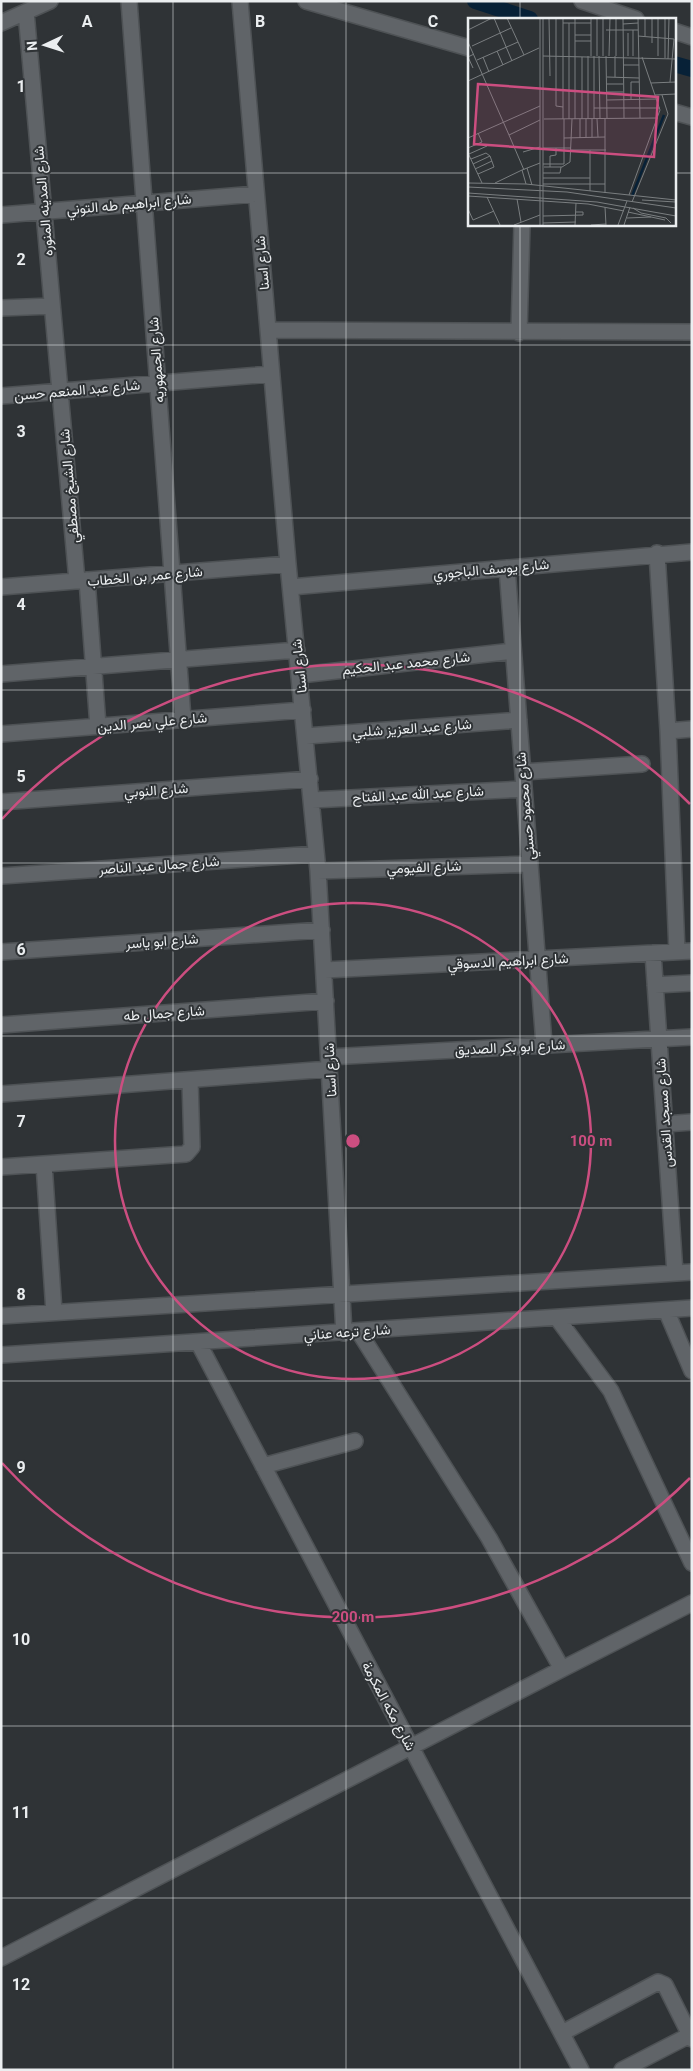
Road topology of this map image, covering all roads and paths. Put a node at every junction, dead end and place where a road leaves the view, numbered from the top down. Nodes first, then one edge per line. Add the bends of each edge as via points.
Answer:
1 (50, 1) edge
2 (129, 1) edge
3 (240, 1) edge
4 (306, 1) edge
5 (582, 1) edge
6 (26, 12) junction
7 (633, 18) edge
8 (1, 23) edge
9 (676, 32) edge
10 (692, 37) edge
11 (468, 48) edge
12 (676, 113) edge
13 (692, 117) edge
14 (256, 194) junction
15 (144, 203) junction
16 (44, 211) junction
17 (1, 215) edge
18 (522, 225) edge
19 (52, 306) junction
20 (1, 308) edge
21 (268, 330) junction
22 (692, 332) edge
23 (519, 333) junction
24 (271, 374) junction
25 (158, 383) junction
26 (60, 391) junction
27 (1, 396) edge
28 (692, 552) edge
29 (658, 554) junction
30 (288, 564) junction
31 (506, 568) junction
32 (172, 574) junction
33 (82, 581) junction
34 (1, 587) edge
35 (291, 587) junction
36 (297, 650) junction
37 (513, 651) junction
38 (178, 659) junction
39 (93, 666) junction
40 (1, 674) edge
41 (300, 675) junction
42 (303, 710) junction
43 (182, 719) junction
44 (518, 720) junction
45 (98, 726) junction
46 (692, 729) edge
47 (668, 731) junction
48 (1, 734) edge
49 (306, 736) junction
50 (642, 764) dead end
51 (523, 772) junction
52 (310, 778) junction
53 (524, 789) junction
54 (312, 800) junction
55 (1, 802) edge
56 (316, 854) junction
57 (530, 864) junction
58 (318, 871) junction
59 (1, 876) edge
60 (322, 930) junction
61 (685, 951) edge
62 (1, 952) edge
63 (653, 953) junction
64 (538, 960) junction
65 (325, 970) junction
66 (692, 983) edge
67 (655, 985) junction
68 (326, 1001) junction
69 (1, 1025) edge
70 (692, 1037) edge
71 (659, 1039) junction
72 (544, 1044) junction
73 (329, 1063) junction
74 (190, 1080) junction
75 (1, 1094) edge
76 (692, 1122) edge
77 (665, 1124) junction
78 (44, 1164) junction
79 (1, 1167) edge
80 (692, 1272) edge
81 (675, 1273) junction
82 (342, 1295) junction
83 (692, 1308) edge
84 (666, 1310) junction
85 (54, 1312) junction
86 (1, 1316) edge
87 (557, 1318) junction
88 (351, 1332) junction
89 (198, 1342) junction
90 (1, 1355) edge
91 (692, 1370) edge
92 (355, 1441) dead end
93 (263, 1466) junction
94 (692, 1563) edge
95 (692, 1603) edge
96 (562, 1669) junction
97 (410, 1746) junction
98 (1, 1958) edge
99 (562, 2033) junction
100 (691, 2036) edge
101 (582, 2070) edge
102 (622, 2070) edge

1 - 6 street
2 - 15 street, شارع الجمهوريه
3 - 14 street, شارع اسنا
4 - 11 street
5 - 7 street
6 - 8 street
6 - 16 street, شارع المدينه المنوره
9 - 10 street
12 - 13 street
14 - 15 street, شارع ابراهيم طه التوني
14 - 21 street, شارع اسنا
15 - 16 street, شارع ابراهيم طه التوني
15 - 25 street, شارع الجمهوريه
16 - 17 street, شارع ابراهيم طه التوني
16 - 19 street, شارع المدينه المنوره
18 - 23 street
19 - 20 street
19 - 26 street, شارع المدينه المنوره
21 - 23 street
21 - 24 street, شارع اسنا
22 - 23 street
24 - 25 street, شارع عبد المنعم حسن
24 - 30 street, شارع اسنا
25 - 26 street, شارع عبد المنعم حسن
25 - 32 street, شارع الجمهوريه
26 - 27 street, شارع عبد المنعم حسن
26 - 33 street, شارع الشيخ مصطفي
28 - 29 street, شارع يوسف الباجوري
29 - 31 street, شارع يوسف الباجوري
29 - 47 street
30 - 32 street, شارع عمر بن الخطاب
30 - 35 street, شارع اسنا
31 - 35 street, شارع يوسف الباجوري
31 - 37 street, شارع محمود حسني
32 - 33 street, شارع عمر بن الخطاب
32 - 38 street, شارع الجمهوريه
33 - 34 street, شارع عمر بن الخطاب
33 - 39 street, شارع الشيخ مصطفي
35 - 36 street, شارع اسنا
36 - 38 street
36 - 41 street, شارع اسنا
37 - 41 street, شارع محمد عبد الحكيم
37 - 44 street, شارع محمود حسني
38 - 39 street
38 - 43 street, شارع الجمهوريه
39 - 40 street
39 - 45 street, شارع الشيخ مصطفي
41 - 42 street, شارع اسنا
42 - 43 street, شارع علي نصر الدين
42 - 49 street, شارع اسنا
43 - 45 street, شارع علي نصر الدين
44 - 49 street, شارع عبد العزيز شلبي
44 - 51 street, شارع محمود حسني
45 - 48 street, شارع علي نصر الدين
46 - 47 street
47 - 61 street
49 - 52 street, شارع اسنا
50 - 51 street
51 - 53 street, شارع محمود حسني
52 - 54 street, شارع اسنا
52 - 55 street, شارع النوبي
53 - 54 street, شارع عبد الله عبد الفتاح
53 - 57 street, شارع محمود حسني
54 - 56 street, شارع اسنا
56 - 58 street, شارع اسنا
56 - 59 street, شارع جمال عبد الناصر
57 - 58 street, شارع الفيومي
57 - 64 street, شارع محمود حسني
58 - 60 street, شارع اسنا
60 - 62 street, شارع ابو ياسر
60 - 65 street, شارع اسنا
61 - 63 street, شارع ابراهيم الدسوقي
63 - 64 street, شارع ابراهيم الدسوقي
63 - 67 street, شارع مسجد القدس
64 - 65 street, شارع ابراهيم الدسوقي
64 - 72 street, شارع محمود حسني
65 - 68 street, شارع اسنا
66 - 67 street
67 - 71 street, شارع مسجد القدس
68 - 69 street, شارع جمال طه
68 - 73 street, شارع اسنا
70 - 71 street, شارع ابو بكر الصديق
71 - 72 street, شارع ابو بكر الصديق
71 - 77 street, شارع مسجد القدس
72 - 73 street, شارع ابو بكر الصديق
73 - 74 street, شارع ابو بكر الصديق
73 - 82 street, شارع اسنا
74 - 75 street, شارع ابو بكر الصديق
74 - 78 street via 192,1147 186,1154
76 - 77 street
77 - 81 street, شارع مسجد القدس
78 - 79 street
78 - 85 street
80 - 81 street
81 - 82 street
82 - 85 street
82 - 88 street, شارع اسنا
83 - 84 street, شارع ترعه عناني
84 - 87 street, شارع ترعه عناني
84 - 91 street
85 - 86 street
87 - 88 street, شارع ترعه عناني
87 - 94 street via 611,1391
88 - 89 street, شارع ترعه عناني
88 - 96 street via 489,1538
89 - 90 street, شارع ترعه عناني
89 - 93 street, شارع مكه المكرمة
92 - 93 street
93 - 97 street, شارع مكه المكرمة
95 - 96 street
96 - 97 street
97 - 98 street
97 - 99 street, شارع مكه المكرمة
99 - 100 street via 658,1982 666,1985
99 - 101 street, شارع مكه المكرمة
100 - 102 street

